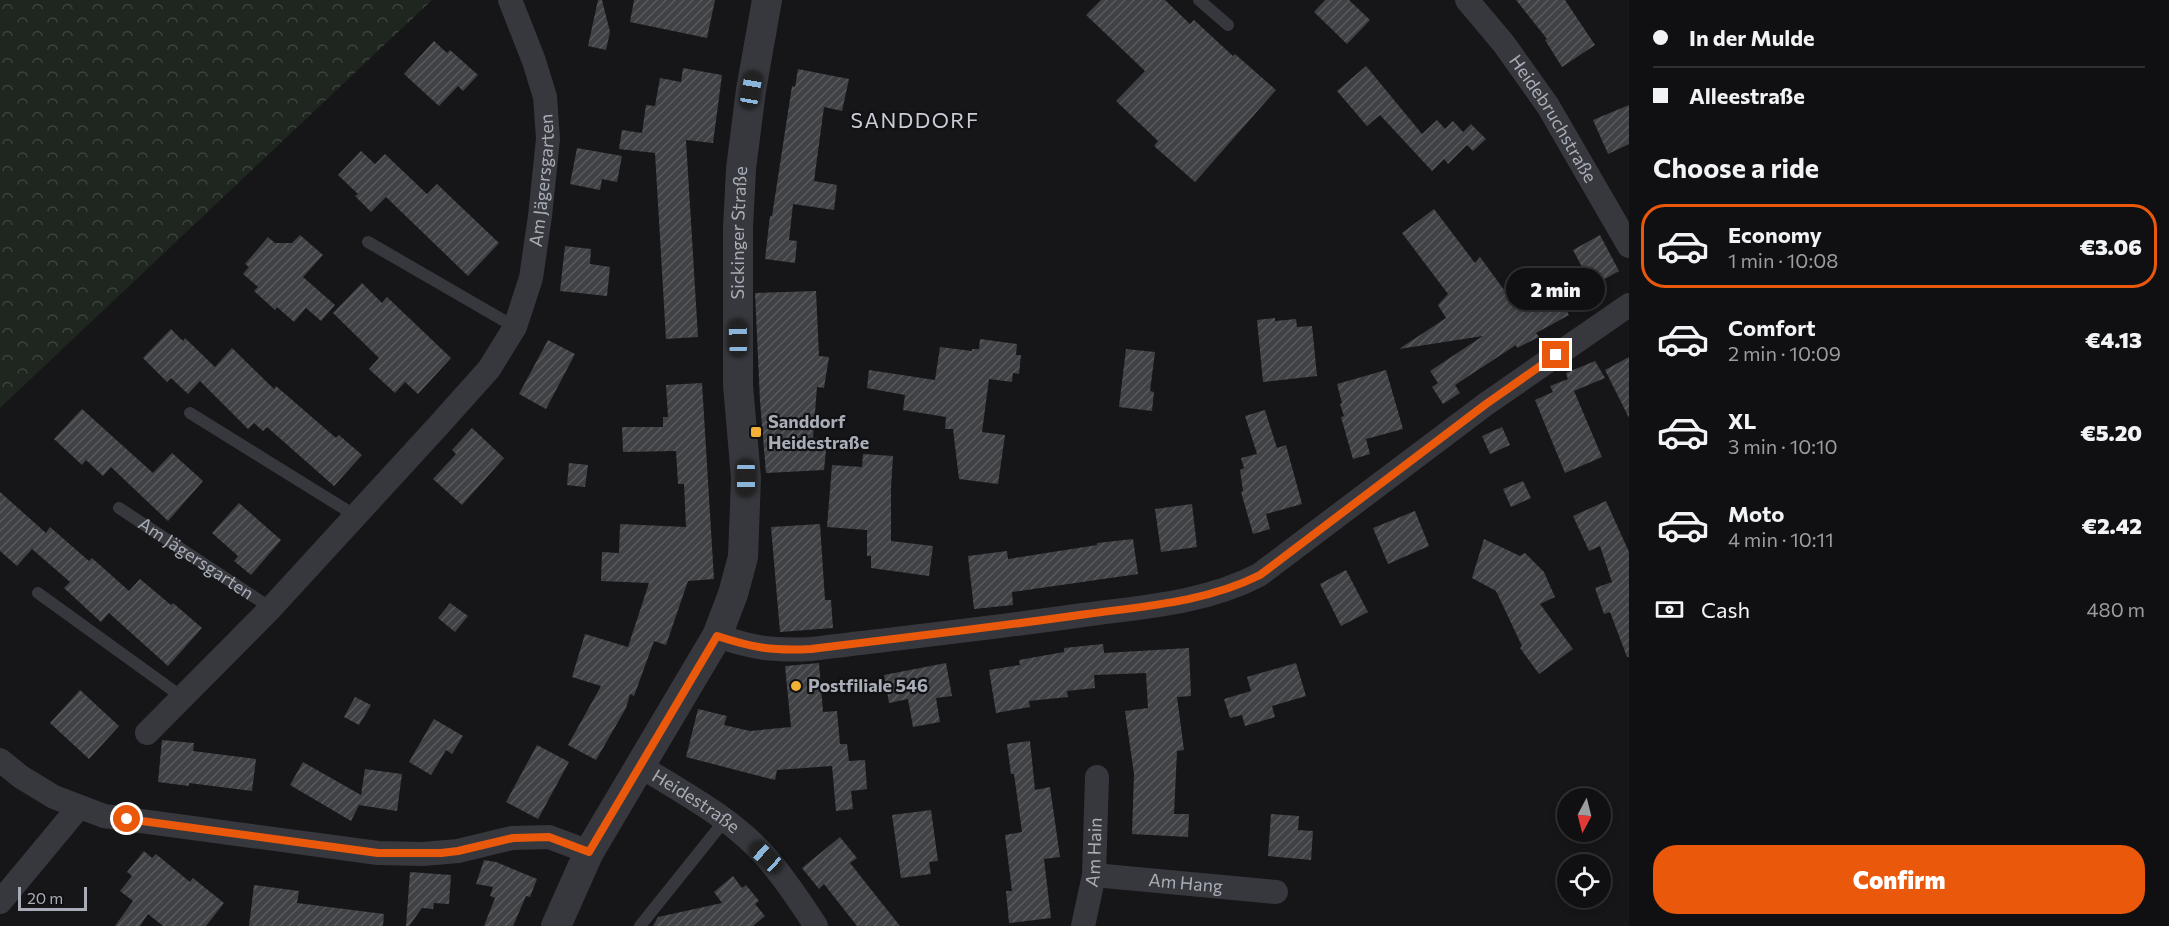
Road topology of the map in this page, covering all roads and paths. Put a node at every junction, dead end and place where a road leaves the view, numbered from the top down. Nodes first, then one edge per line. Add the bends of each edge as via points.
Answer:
1 (510, 0) edge
2 (767, 0) edge
3 (1199, 0) edge
4 (1467, 0) edge
5 (1228, 25) dead end
6 (368, 242) dead end
7 (1629, 246) edge
8 (1629, 304) edge
9 (515, 327) junction
10 (190, 413) dead end
11 (119, 508) dead end
12 (356, 516) junction
13 (38, 593) dead end
14 (271, 608) junction
15 (717, 636) junction
16 (182, 697) junction
17 (147, 733) dead end
18 (0, 760) edge
19 (640, 766) junction
20 (1097, 777) dead end
21 (79, 807) junction
22 (725, 820) junction
23 (589, 852) junction
24 (1094, 875) junction
25 (1275, 892) dead end
26 (0, 902) edge
27 (556, 926) edge
28 (640, 926) edge
29 (816, 926) edge
30 (1083, 926) edge

1 - 9 street, Am Jägersgarten via 545,97 548,139 531,278
2 - 15 street, Sickinger Straße via 751,90 738,228 738,386 746,478 743,557
3 - 5 lane
4 - 7 street, Heidebruchstraße via 1548,106
6 - 9 lane
8 - 15 street via 1486,404 1260,575 1237,586 1151,606 811,649 777,650
9 - 12 street, Am Jägersgarten via 489,369
10 - 12 lane
11 - 14 lane, Am Jägersgarten
12 - 14 street, Am Jägersgarten
13 - 16 lane
14 - 16 street, Am Jägersgarten
15 - 19 street, Sickinger Straße
16 - 17 street, Am Jägersgarten
18 - 21 street via 54,797
19 - 22 street, Heidestraße
19 - 23 street, Sickinger Straße
20 - 24 street, Am Hain
21 - 23 street via 104,816 378,853 458,851 513,838 549,837
21 - 26 street
22 - 28 lane
22 - 29 street, Heidestraße via 766,857
23 - 27 street, Sickinger Straße
24 - 25 street, Am Hang
24 - 30 street, Am Hain

